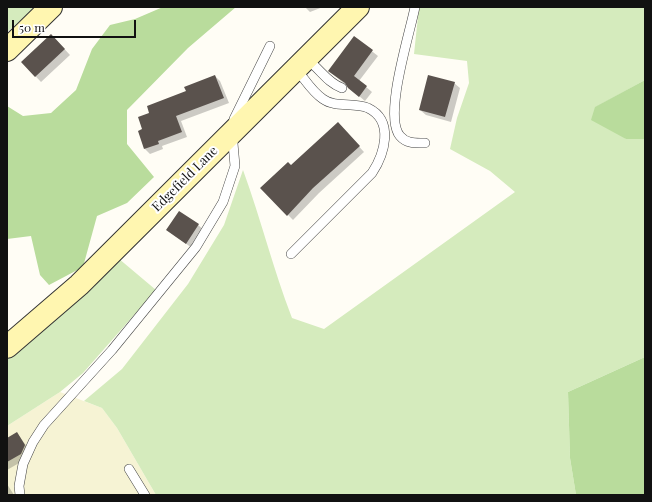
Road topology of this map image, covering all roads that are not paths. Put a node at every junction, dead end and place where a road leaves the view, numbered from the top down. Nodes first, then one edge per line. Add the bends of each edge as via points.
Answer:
1 (51, 7) edge
2 (358, 7) edge
3 (415, 7) edge
4 (270, 46) dead end
5 (7, 50) edge
6 (301, 64) junction
7 (342, 88) dead end
8 (232, 132) junction
9 (425, 143) dead end
10 (291, 254) dead end
11 (7, 347) edge
12 (129, 469) dead end
13 (20, 495) edge
14 (145, 495) edge

1 - 5 street
2 - 6 street, Edgefield Lane
3 - 9 lane via 396,90 394,125 408,142
4 - 8 lane via 240,105
6 - 7 lane via 315,65 328,81
6 - 8 street, Edgefield Lane
6 - 10 lane via 323,100 367,108 374,112 381,121 385,141 380,161 372,173
8 - 11 street, Edgefield Lane via 79,285
8 - 13 lane via 235,166 219,208 196,247 112,350 44,425 32,442 23,464
12 - 14 lane

